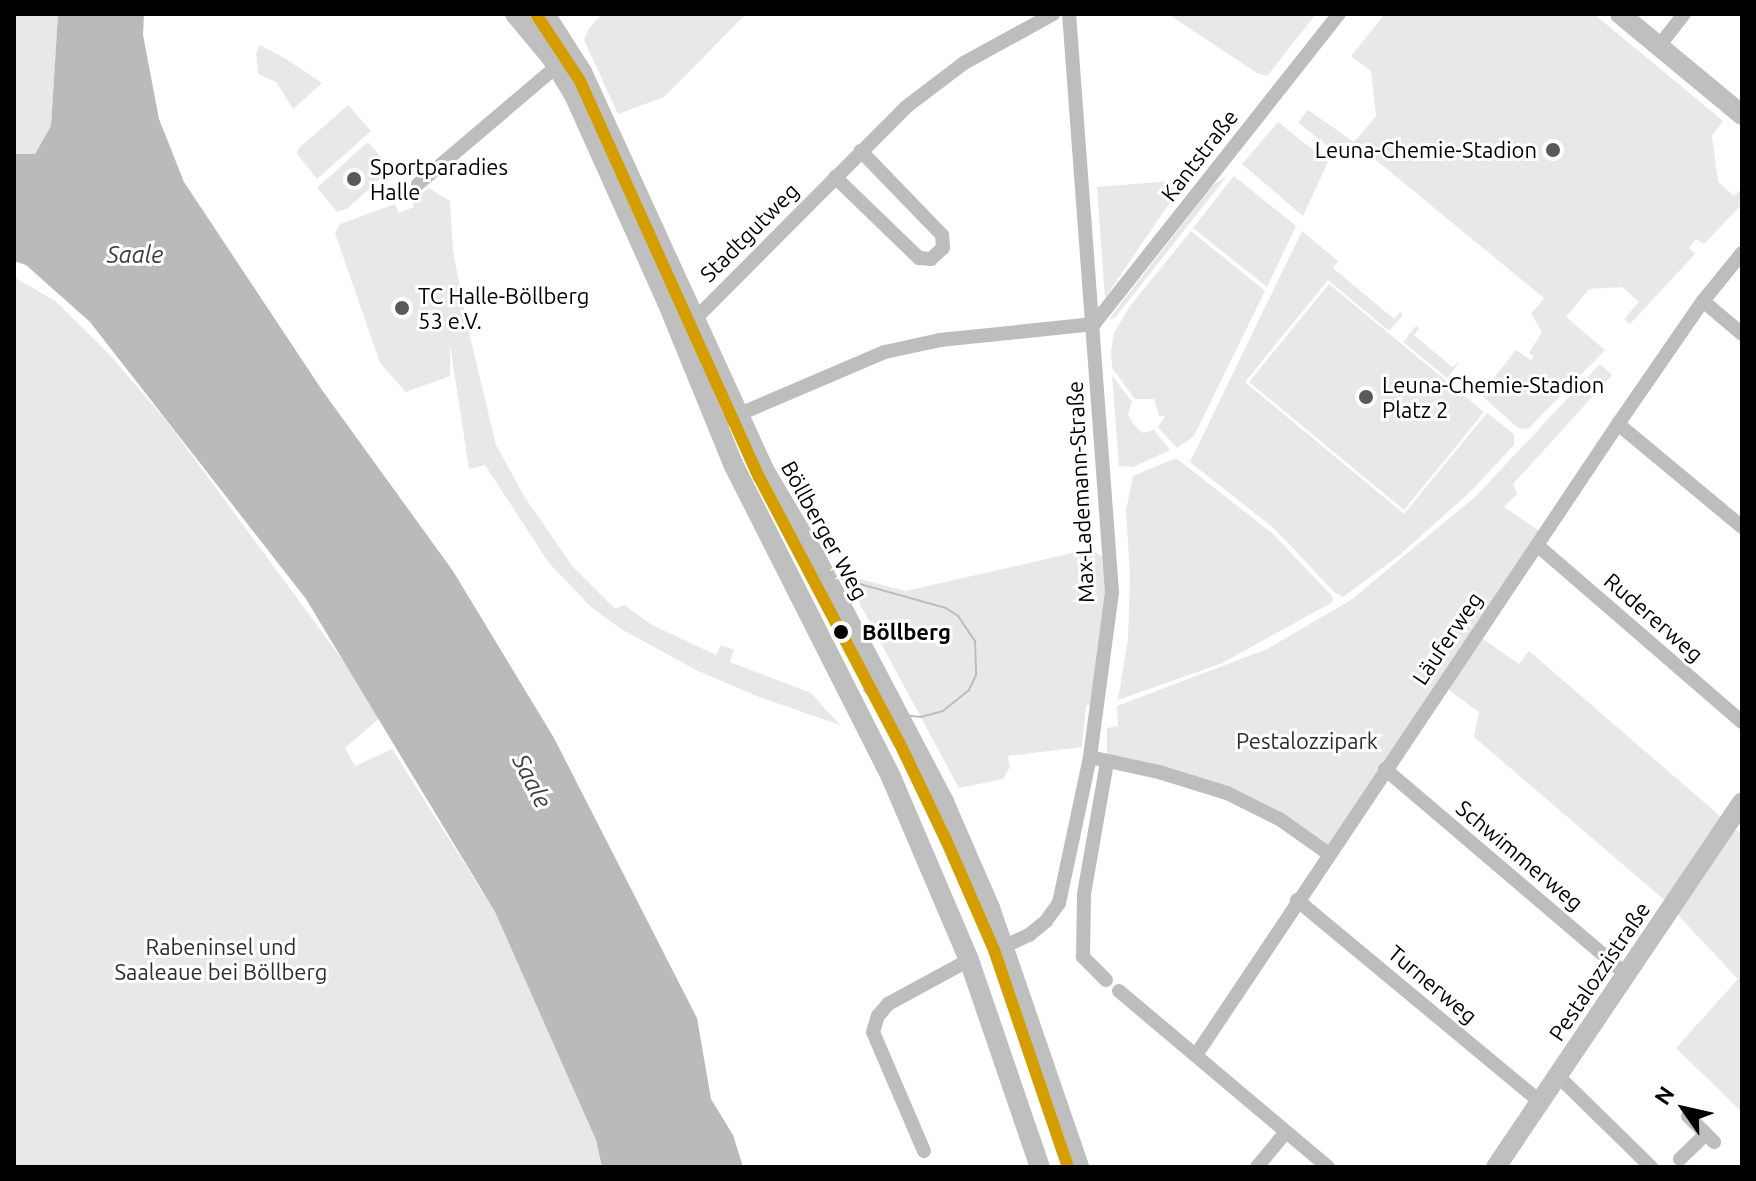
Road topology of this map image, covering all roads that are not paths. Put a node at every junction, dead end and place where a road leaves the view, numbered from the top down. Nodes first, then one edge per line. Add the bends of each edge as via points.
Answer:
1 (515, 14) edge
2 (545, 14) edge
3 (1053, 14) edge
4 (1069, 14) edge
5 (1339, 14) edge
6 (1620, 14) edge
7 (1684, 14) edge
8 (1659, 46) junction
9 (557, 66) junction
10 (1742, 115) edge
11 (861, 151) junction
12 (835, 177) junction
13 (418, 184) dead end
14 (1742, 253) edge
15 (1703, 301) junction
16 (692, 315) junction
17 (1094, 324) junction
18 (1742, 334) edge
19 (737, 415) junction
20 (716, 424) junction
21 (1618, 424) junction
22 (1742, 527) edge
23 (1537, 545) junction
24 (1742, 722) edge
25 (1090, 757) junction
26 (1107, 762) junction
27 (1385, 769) junction
28 (1742, 802) edge
29 (1329, 854) junction
30 (1297, 900) junction
31 (1003, 947) junction
32 (969, 960) junction
33 (1626, 974) junction
34 (1106, 980) dead end
35 (1119, 991) dead end
36 (1196, 1055) junction
37 (1557, 1075) junction
38 (1540, 1102) junction
39 (1688, 1116) dead end
40 (1286, 1132) junction
41 (924, 1151) dead end
42 (1675, 1163) edge
43 (1040, 1167) edge
44 (1079, 1167) edge
45 (1257, 1167) edge
46 (1328, 1167) edge
47 (1496, 1167) edge
48 (1651, 1167) edge

1 - 9 street
2 - 16 street, Böllberger Weg via 582,72
3 - 11 street, Stadtgutweg via 964,63 906,107
4 - 17 street, Max-Lademann-Straße
5 - 17 street, Kantstraße
6 - 8 street
7 - 8 street
8 - 10 street
9 - 13 street
9 - 20 street via 667,302
11 - 12 street, Stadtgutweg
11 - 12 street via 942,235 943,248 931,259 919,258
12 - 16 street, Stadtgutweg via 702,312
14 - 15 street, Läuferweg
15 - 18 street
15 - 21 street, Läuferweg
16 - 19 street, Böllberger Weg
17 - 19 street via 940,340 885,352
17 - 25 street, Max-Lademann-Straße via 1112,592
19 - 20 street
19 - 31 street, Böllberger Weg via 929,771
20 - 32 street via 891,777
21 - 22 street
21 - 23 street, Läuferweg
23 - 24 street, Rudererweg
23 - 27 street, Läuferweg
25 - 26 street
25 - 31 street, Max-Lademann-Straße via 1059,903 1029,935
26 - 29 street via 1227,793 1281,820
26 - 34 street via 1084,894 1083,957
27 - 29 street, Läuferweg
27 - 33 street, Schwimmerweg
28 - 33 street, Pestalozzistraße
29 - 30 street, Läuferweg
30 - 36 street, Läuferweg
30 - 38 street, Turnerweg
31 - 32 street, Max-Lademann-Straße
31 - 44 street, Böllberger Weg
32 - 41 street via 888,1004 873,1032
32 - 43 street
33 - 37 street, Pestalozzistraße
35 - 36 street
36 - 40 street
37 - 38 street, Pestalozzistraße
37 - 48 street
38 - 47 street, Pestalozzistraße
39 - 42 street via 1710,1138
40 - 45 street
40 - 46 street

